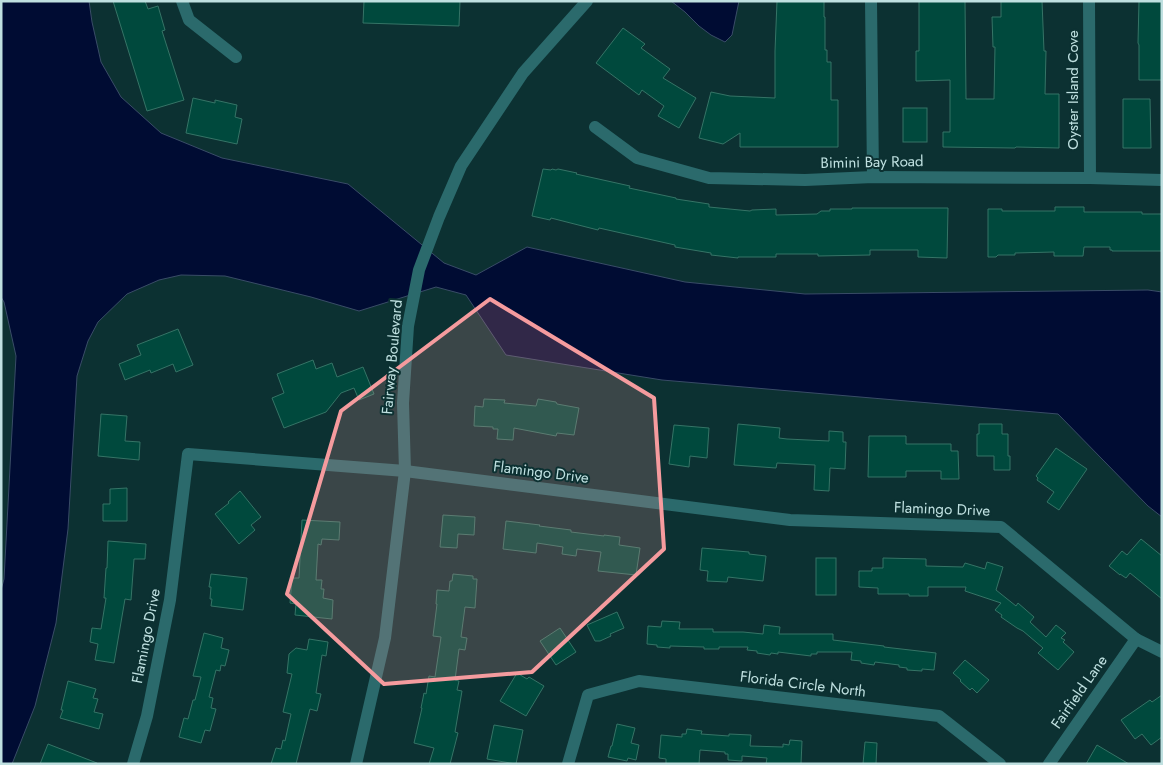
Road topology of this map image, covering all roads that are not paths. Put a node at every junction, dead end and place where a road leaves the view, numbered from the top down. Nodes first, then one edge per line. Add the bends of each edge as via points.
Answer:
1 (182, 1) edge
2 (587, 1) edge
3 (871, 1) edge
4 (1089, 1) edge
5 (236, 57) dead end
6 (595, 127) dead end
7 (873, 177) junction
8 (1090, 178) junction
9 (1162, 180) edge
10 (404, 471) junction
11 (1136, 639) junction
12 (1162, 652) edge
13 (133, 764) edge
14 (356, 764) edge
15 (568, 764) edge
16 (1000, 764) edge
17 (1049, 764) edge

1 - 5 street via 189,20
2 - 10 street, Fairway Boulevard via 523,73 462,166 439,217 419,270 408,326 402,403
3 - 7 street
4 - 8 street, Oyster Island Cove
6 - 7 street, Bimini Bay Road via 637,158 709,178 805,180
7 - 8 street, Bimini Bay Road
8 - 9 street, Bimini Bay Road
10 - 11 street, Flamingo Drive via 790,520 1001,527
10 - 13 street, Flamingo Drive via 188,454 170,600 147,716
10 - 14 street, Fairway Boulevard via 384,638
11 - 12 street, Flamingo Drive
11 - 17 street, Fairfield Lane
15 - 16 street, Florida Circle North via 588,696 639,681 939,716

